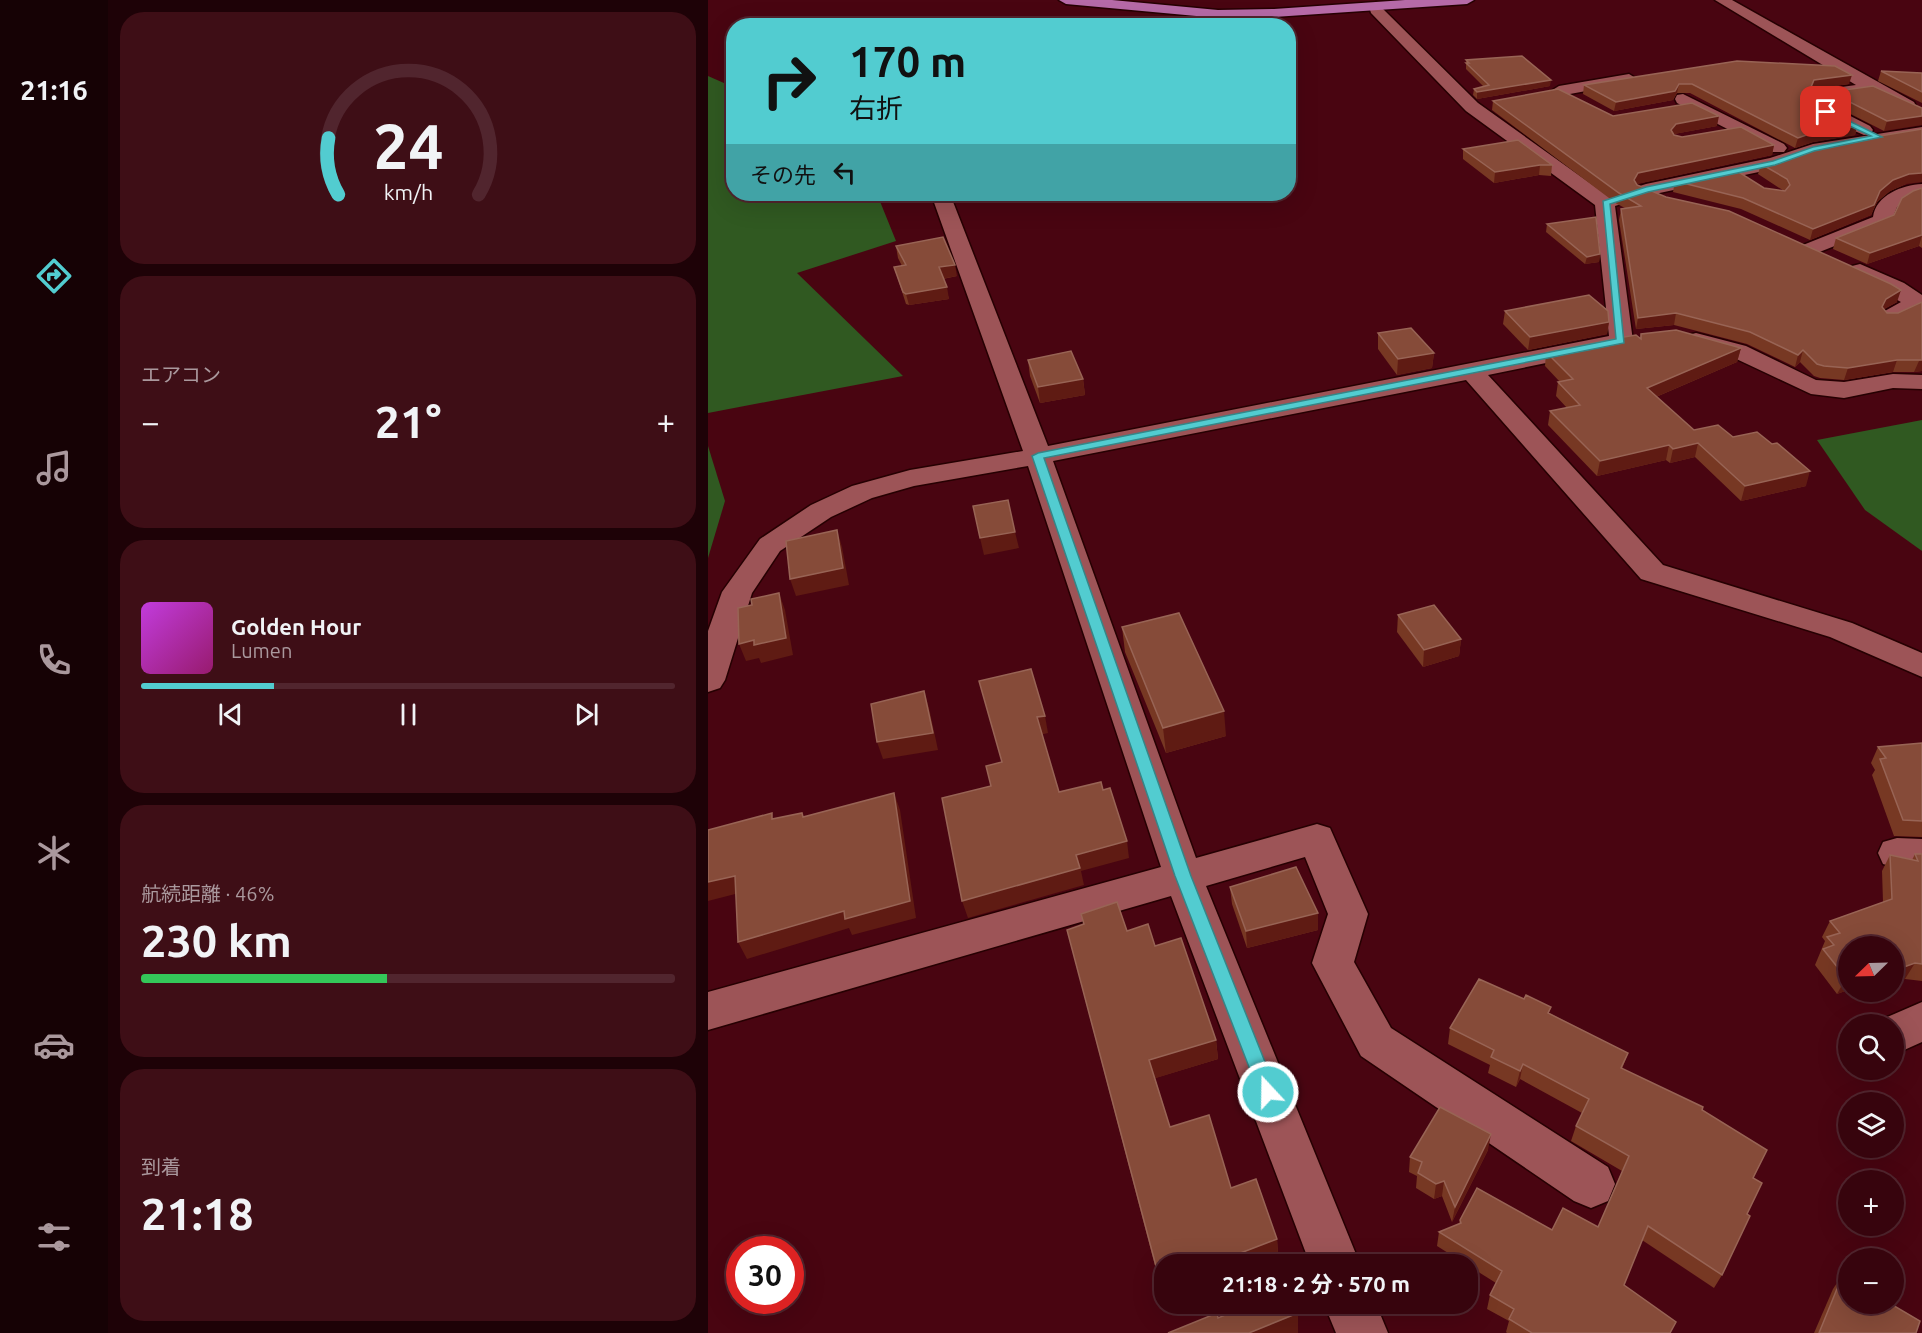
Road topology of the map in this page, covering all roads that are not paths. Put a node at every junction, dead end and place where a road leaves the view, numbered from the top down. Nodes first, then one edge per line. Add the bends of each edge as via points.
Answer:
1 (1066, 0) edge
2 (1467, 0) edge
3 (1722, 0) edge
4 (1376, 6) junction
5 (1803, 66) edge
6 (1841, 70) junction
7 (1649, 76) edge
8 (1877, 81) junction
9 (1559, 91) junction
10 (1538, 95) edge
11 (1580, 102) edge
12 (1494, 103) edge
13 (1683, 104) edge
14 (1473, 107) junction
15 (1922, 113) edge
16 (1742, 129) junction
17 (1921, 132) edge
18 (1711, 135) edge
19 (1879, 137) junction
20 (1792, 156) junction
21 (1735, 171) junction
22 (1755, 183) edge
23 (1646, 190) junction
24 (1922, 190) edge
25 (943, 201) edge
26 (1605, 203) junction
27 (1682, 203) edge
28 (1791, 241) edge
29 (1810, 249) junction
30 (1891, 317) edge
31 (1673, 334) edge
32 (1472, 372) junction
33 (1922, 382) edge
34 (1038, 456) junction
35 (1922, 666) edge
36 (708, 680) edge
37 (1183, 876) junction
38 (708, 1011) edge
39 (1922, 1021) edge
40 (1904, 1030) edge
41 (1592, 1184) dead end
42 (1331, 1254) edge
43 (1354, 1314) edge
44 (1362, 1333) edge

1 - 4 main road via 1218,14
2 - 4 main road
3 - 6 street
4 - 14 street
5 - 6 street
6 - 8 street
7 - 9 street
8 - 15 street
8 - 19 street via 1818,95 1816,104
9 - 10 street
9 - 11 street
12 - 14 street
13 - 16 street
14 - 26 street
16 - 18 street
16 - 20 street
17 - 19 street
19 - 20 street
20 - 21 street
21 - 22 street
21 - 23 street
23 - 26 street
23 - 27 street
24 - 29 street via 1915,189 1886,204 1883,220
25 - 34 street
26 - 32 street via 1631,340
28 - 29 street
29 - 30 street via 1896,288 1917,302
31 - 33 street via 1738,351 1811,387 1844,390 1893,381
32 - 34 street
32 - 35 street via 1652,572 1841,630
34 - 36 street via 910,478 862,492 821,511 770,545 737,592
34 - 37 street
37 - 38 street
37 - 41 street via 1317,838 1348,914 1333,963 1376,1042
37 - 42 street
39 - 40 street
43 - 44 street

